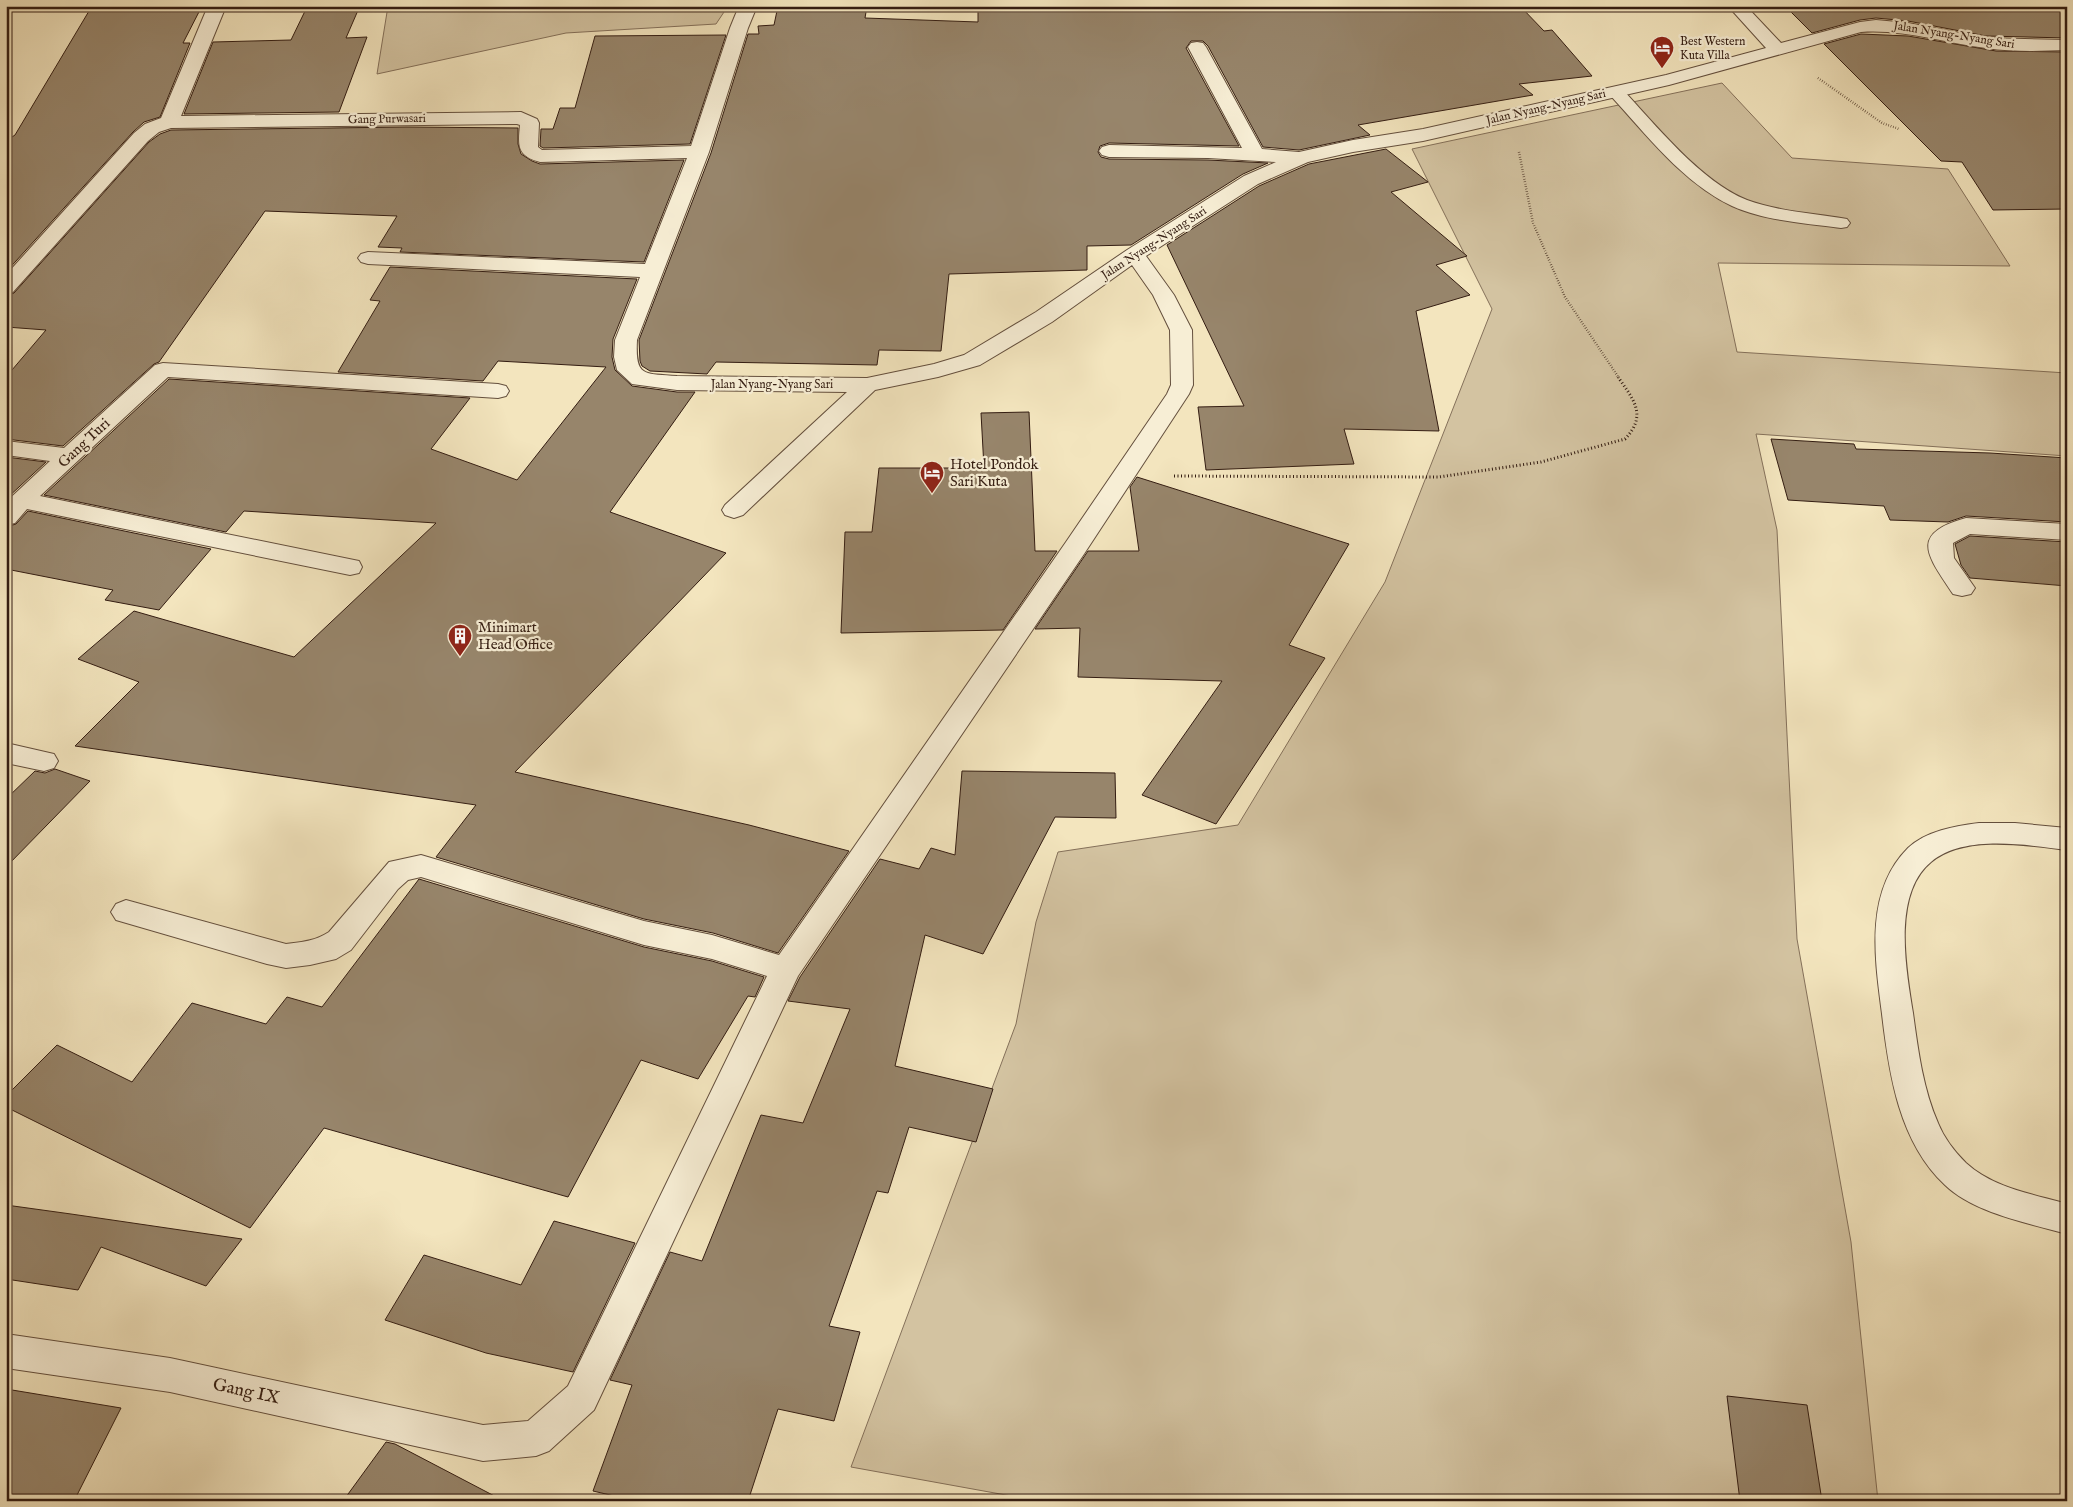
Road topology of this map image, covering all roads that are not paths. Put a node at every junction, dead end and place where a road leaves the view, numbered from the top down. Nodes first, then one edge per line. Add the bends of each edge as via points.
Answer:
1 (217, 6) edge
2 (748, 6) edge
3 (1736, 6) edge
4 (2067, 45) edge
5 (1197, 47) dead end
6 (1777, 48) junction
7 (1616, 92) junction
8 (169, 122) junction
9 (1109, 151) dead end
10 (699, 152) junction
11 (1255, 154) junction
12 (1302, 157) junction
13 (1842, 223) dead end
14 (1134, 254) junction
15 (368, 258) dead end
16 (652, 271) junction
17 (6, 288) edge
18 (867, 385) junction
19 (498, 391) dead end
20 (6, 448) edge
21 (70, 456) junction
22 (14, 509) edge
23 (734, 510) dead end
24 (2067, 532) edge
25 (350, 567) dead end
26 (1962, 588) dead end
27 (6, 753) edge
28 (44, 761) dead end
29 (2067, 839) edge
30 (126, 912) dead end
31 (786, 969) junction
32 (2067, 1219) edge
33 (6, 1351) edge

1 - 8 street
2 - 10 street, Jalan Nyang-Nyang Sari
3 - 6 street
4 - 6 street, Jalan Nyang-Nyang Sari via 1986,43 1878,24
5 - 11 street
6 - 7 street, Jalan Nyang-Nyang Sari
7 - 12 street, Jalan Nyang-Nyang Sari via 1423,135
7 - 13 lane via 1712,187 1739,203 1771,212
8 - 10 street, Gang Purwasari via 521,118 530,123 528,148 531,154 540,156
8 - 17 street via 152,128 141,137
9 - 11 street
10 - 16 street, Jalan Nyang-Nyang Sari
11 - 12 street
12 - 14 street, Jalan Nyang-Nyang Sari via 1251,180
14 - 18 street, Jalan Nyang-Nyang Sari via 1044,317 972,360
14 - 31 street, Gang IX via 1163,295 1181,330 1182,385 1178,394
15 - 16 street
16 - 18 street, Jalan Nyang-Nyang Sari via 626,340 628,370 640,379 677,383
18 - 23 street
19 - 21 street, Gang Turi via 163,370
20 - 21 street
21 - 22 street, Gang Turi
22 - 25 street
24 - 26 street via 1966,526 1941,539 1942,558
27 - 28 street
29 - 32 street via 2023,834 1985,835 1955,838 1929,848 1916,858 1904,876 1890,932 1891,976 1901,1041 1915,1105 1928,1138 1942,1160 1960,1178 1984,1193
30 - 31 street via 267,952 286,956 310,953 340,942 399,870 421,866 644,933 712,947
31 - 33 street, Gang IX via 581,1398 536,1438 483,1443 170,1375

